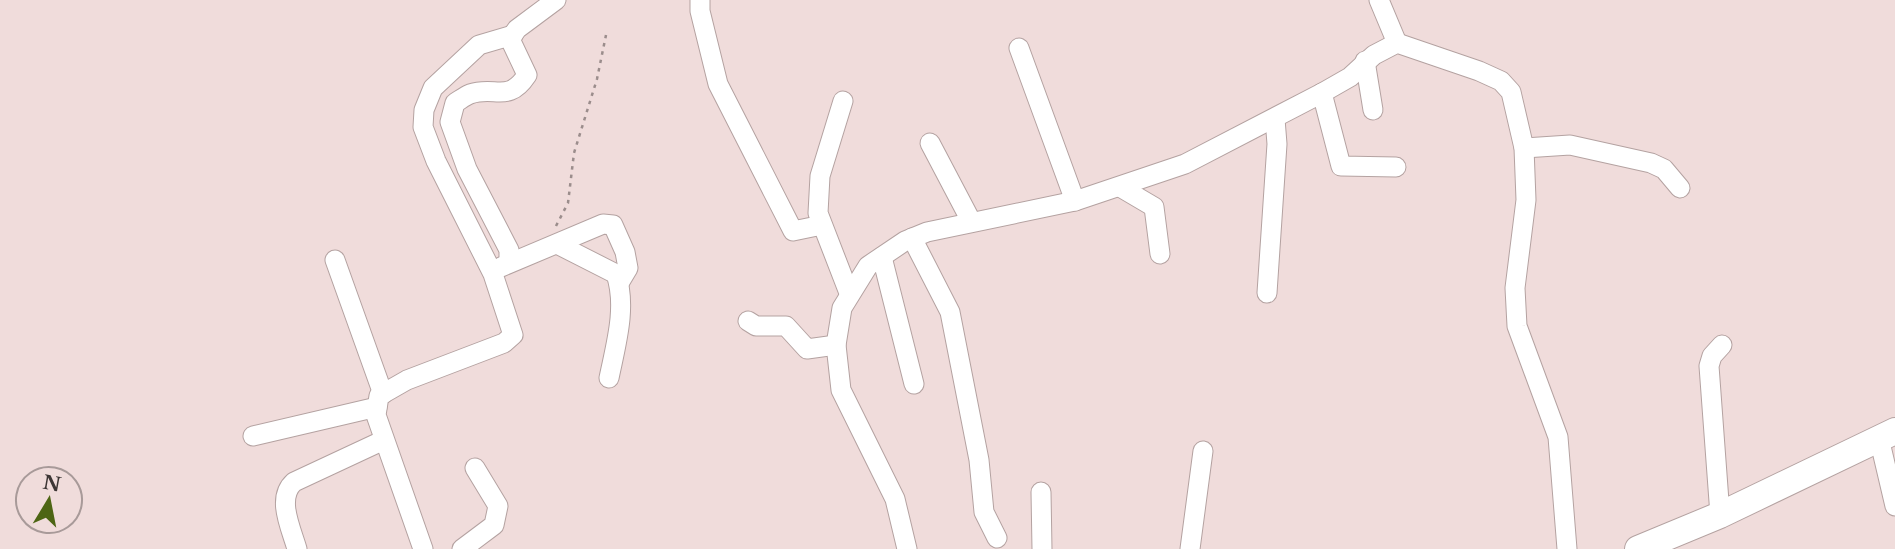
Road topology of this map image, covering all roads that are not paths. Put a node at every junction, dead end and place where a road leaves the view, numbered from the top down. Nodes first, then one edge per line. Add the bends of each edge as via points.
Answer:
1 (556, 0) edge
2 (700, 0) edge
3 (1379, 0) edge
4 (513, 34) junction
5 (1397, 43) junction
6 (1019, 48) dead end
7 (1365, 61) junction
8 (1322, 93) junction
9 (843, 101) dead end
10 (1373, 110) dead end
11 (1275, 119) junction
12 (930, 144) dead end
13 (1524, 148) junction
14 (1396, 167) dead end
15 (1120, 187) junction
16 (1680, 188) dead end
17 (1076, 201) junction
18 (971, 221) junction
19 (821, 225) junction
20 (912, 239) junction
21 (550, 247) junction
22 (1160, 254) dead end
23 (882, 257) junction
24 (335, 260) dead end
25 (500, 267) junction
26 (619, 283) junction
27 (849, 293) junction
28 (1267, 293) dead end
29 (748, 321) dead end
30 (836, 345) junction
31 (1723, 345) dead end
32 (610, 378) dead end
33 (914, 384) dead end
34 (380, 400) junction
35 (1887, 435) edge
36 (253, 436) dead end
37 (384, 440) junction
38 (1203, 451) dead end
39 (475, 468) dead end
40 (1041, 492) dead end
41 (1895, 506) edge
42 (1720, 515) junction
43 (996, 538) dead end
44 (297, 549) edge
45 (423, 549) edge
46 (463, 549) edge
47 (907, 549) edge
48 (1042, 549) edge
49 (1190, 549) edge
50 (1567, 549) edge
51 (1638, 549) edge

1 - 4 street
2 - 19 street via 718,85 793,231
3 - 5 street
4 - 25 street via 479,45 433,88 423,127 436,161
4 - 25 street via 510,39 527,75 520,85 505,93 472,93 455,103 450,122 467,169 509,250
5 - 7 street
5 - 13 street via 1501,81 1511,92
6 - 17 street
7 - 8 street via 1350,77
7 - 10 street
8 - 11 street
8 - 14 street via 1340,166
9 - 19 street via 820,176
11 - 15 street via 1185,164
11 - 28 street
12 - 18 street
13 - 16 street via 1570,145 1651,163 1664,169
13 - 50 street via 1526,200 1515,288 1517,326 1558,437
15 - 17 street
15 - 22 street via 1154,207
17 - 18 street
18 - 20 street
19 - 27 street
20 - 23 street
20 - 43 street via 950,312 985,512
21 - 25 street
21 - 26 street via 616,274
21 - 26 street via 603,224 612,225 628,268
23 - 27 street via 868,266
23 - 33 street
24 - 34 street
25 - 34 street via 513,335 504,343 407,380
26 - 32 street via 620,320
27 - 30 street
29 - 30 street via 758,326 786,326 807,349
30 - 47 street via 841,390 895,499
31 - 42 street via 1709,366
34 - 36 street
34 - 37 street via 376,415
35 - 41 street
35 - 42 main road
37 - 44 street via 287,488 285,501
37 - 45 street
38 - 49 street
39 - 46 street via 498,506 494,525
40 - 48 street
42 - 51 main road

